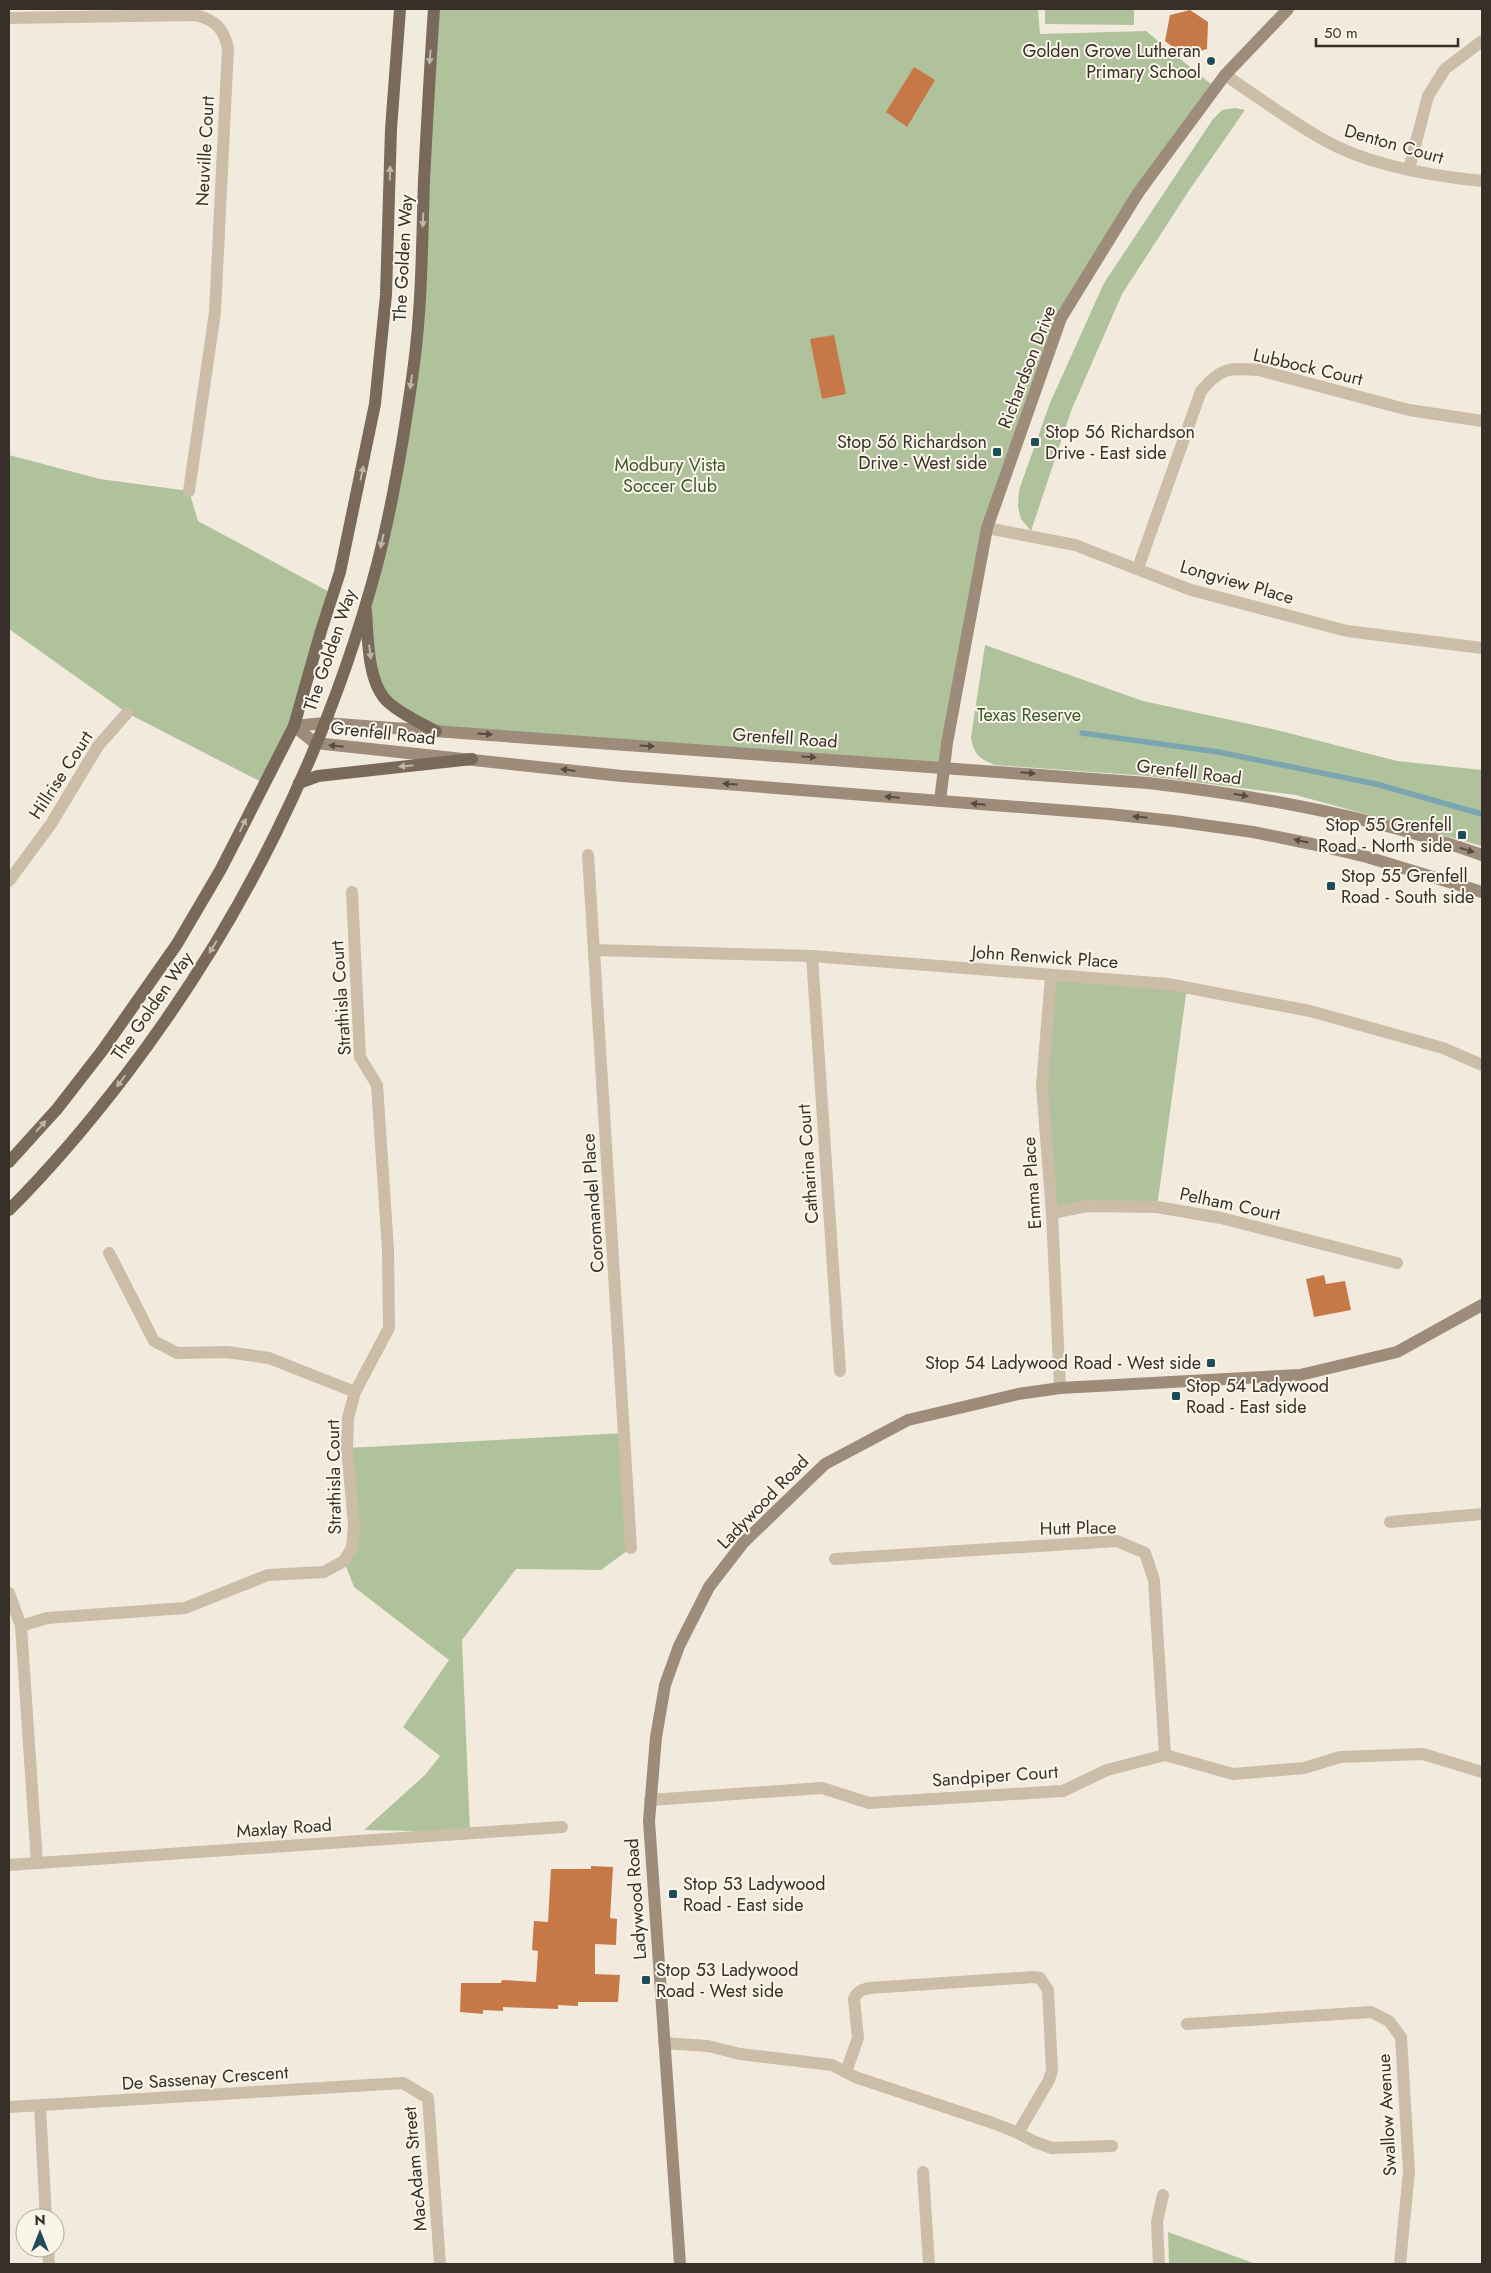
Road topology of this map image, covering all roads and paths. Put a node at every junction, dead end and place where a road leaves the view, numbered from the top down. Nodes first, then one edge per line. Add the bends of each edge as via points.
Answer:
1 (400, 9) edge
2 (434, 9) edge
3 (1288, 9) edge
4 (9, 18) edge
5 (1482, 41) edge
6 (1225, 75) junction
7 (1409, 169) junction
8 (1482, 181) edge
9 (1482, 421) edge
10 (189, 491) dead end
11 (987, 528) junction
12 (1138, 568) junction
13 (365, 603) junction
14 (1482, 648) edge
15 (127, 713) dead end
16 (324, 723) junction
17 (294, 726) junction
18 (436, 731) junction
19 (315, 744) junction
20 (472, 759) junction
21 (944, 767) junction
22 (299, 783) junction
23 (940, 801) junction
24 (588, 855) dead end
25 (1482, 856) edge
26 (9, 881) edge
27 (352, 892) dead end
28 (1482, 892) edge
29 (594, 950) junction
30 (812, 956) junction
31 (1051, 976) junction
32 (1482, 1065) edge
33 (9, 1162) edge
34 (9, 1210) edge
35 (1052, 1213) junction
36 (109, 1253) dead end
37 (1397, 1263) dead end
38 (1482, 1305) edge
39 (840, 1371) dead end
40 (1060, 1388) junction
41 (355, 1392) junction
42 (1482, 1514) edge
43 (1390, 1522) dead end
44 (631, 1548) dead end
45 (835, 1559) dead end
46 (9, 1593) edge
47 (21, 1626) junction
48 (1165, 1756) junction
49 (1482, 1772) edge
50 (650, 1800) junction
51 (562, 1827) dead end
52 (38, 1863) junction
53 (9, 1865) edge
54 (1187, 2024) dead end
55 (664, 2043) junction
56 (846, 2072) junction
57 (403, 2083) joint
58 (40, 2106) junction
59 (9, 2107) edge
60 (1018, 2133) junction
61 (1112, 2146) dead end
62 (923, 2172) dead end
63 (1163, 2195) dead end
64 (45, 2208) edge
65 (440, 2264) edge
66 (680, 2264) edge
67 (929, 2264) edge
68 (1159, 2264) edge
69 (1400, 2264) edge

17 -> 1 main road, The Golden Way via 340,572 376,404 386,295 391,129
2 -> 13 main road, The Golden Way via 414,360 392,495
3 - 6 street, Richardson Drive
4 - 10 street, Neuville Court via 195,15 209,18 224,34 228,48 215,312
5 - 7 street via 1445,69 1428,96
6 - 7 street, Denton Court via 1324,140 1352,153
6 - 11 street, Richardson Drive via 1138,193 1061,318
7 - 8 street, Denton Court
9 - 12 street, Lubbock Court via 1409,410 1258,370 1233,368 1214,375 1201,391
11 - 12 street, Longview Place via 1075,545
11 - 21 street, Richardson Drive
12 - 14 street, Longview Place via 1191,590 1347,631
13 - 16 main road, The Golden Way
13 -> 18 main road via 370,655 380,693 396,708
15 - 26 street, Hillrise Court via 98,746 51,824
16 - 17 street, Grenfell Road
16 - 18 street, Grenfell Road
16 - 19 main road, The Golden Way
17 - 19 street, Grenfell Road
33 -> 17 main road, The Golden Way via 57,1109 102,1051 177,944 221,869
18 -> 21 street, Grenfell Road
20 -> 19 street, Grenfell Road
19 - 22 main road, The Golden Way
20 -> 22 main road via 318,776
23 -> 20 street, Grenfell Road via 622,776
21 - 23 street, Richardson Drive
21 -> 25 street, Grenfell Road via 1217,791 1361,820
22 -> 34 main road, The Golden Way via 238,905 192,981 75,1139
28 -> 23 street, Grenfell Road via 1367,857 1253,832 1109,814
24 - 29 street, Coromandel Place
27 - 41 street, Strathisla Court via 360,1057 376,1084 388,1250 389,1328
29 - 30 street, John Renwick Place
29 - 44 street, Coromandel Place
30 - 31 street, John Renwick Place
30 - 39 street, Catharina Court
31 - 32 street, John Renwick Place via 1187,987 1310,1011 1443,1048
31 - 35 street, Emma Place via 1042,1086
35 - 37 street, Pelham Court via 1087,1206 1157,1207 1221,1218
35 - 40 street, Emma Place
36 - 41 street via 154,1341 177,1353 227,1352 269,1358
38 - 40 street, Ladywood Road via 1397,1352 1300,1374
40 - 50 street, Ladywood Road via 1018,1394 908,1420 825,1464 743,1543 708,1588 679,1646 665,1685
41 - 47 street, Strathisla Court via 348,1418 347,1448 354,1525 352,1548 344,1560 324,1572 268,1576 185,1608 47,1618
42 - 43 street
45 - 48 street, Hutt Place via 1117,1541 1145,1553 1154,1580
46 - 47 street
47 - 52 street
48 - 49 street, Sandpiper Court via 1233,1774 1304,1768 1340,1757 1423,1754
48 - 50 street, Sandpiper Court via 1107,1770 1063,1791 868,1803 822,1788
50 - 55 street, Ladywood Road
51 - 52 street, Maxlay Road
52 - 53 street, Maxlay Road
54 - 69 street, Swallow Avenue via 1372,2012 1389,2021 1401,2037 1409,2171
55 - 56 street via 708,2046 740,2054 832,2065
55 - 66 street, Ladywood Road
56 - 60 street
56 - 60 street via 858,2038 854,1998 861,1990 1040,1978 1048,1990 1052,2070
57 - 58 street, De Sassenay Crescent
57 - 65 street, MacAdam Street via 428,2098
58 - 59 street, De Sassenay Crescent
58 - 64 street
60 - 61 street via 1052,2148
62 - 67 street
63 - 68 street via 1157,2222

